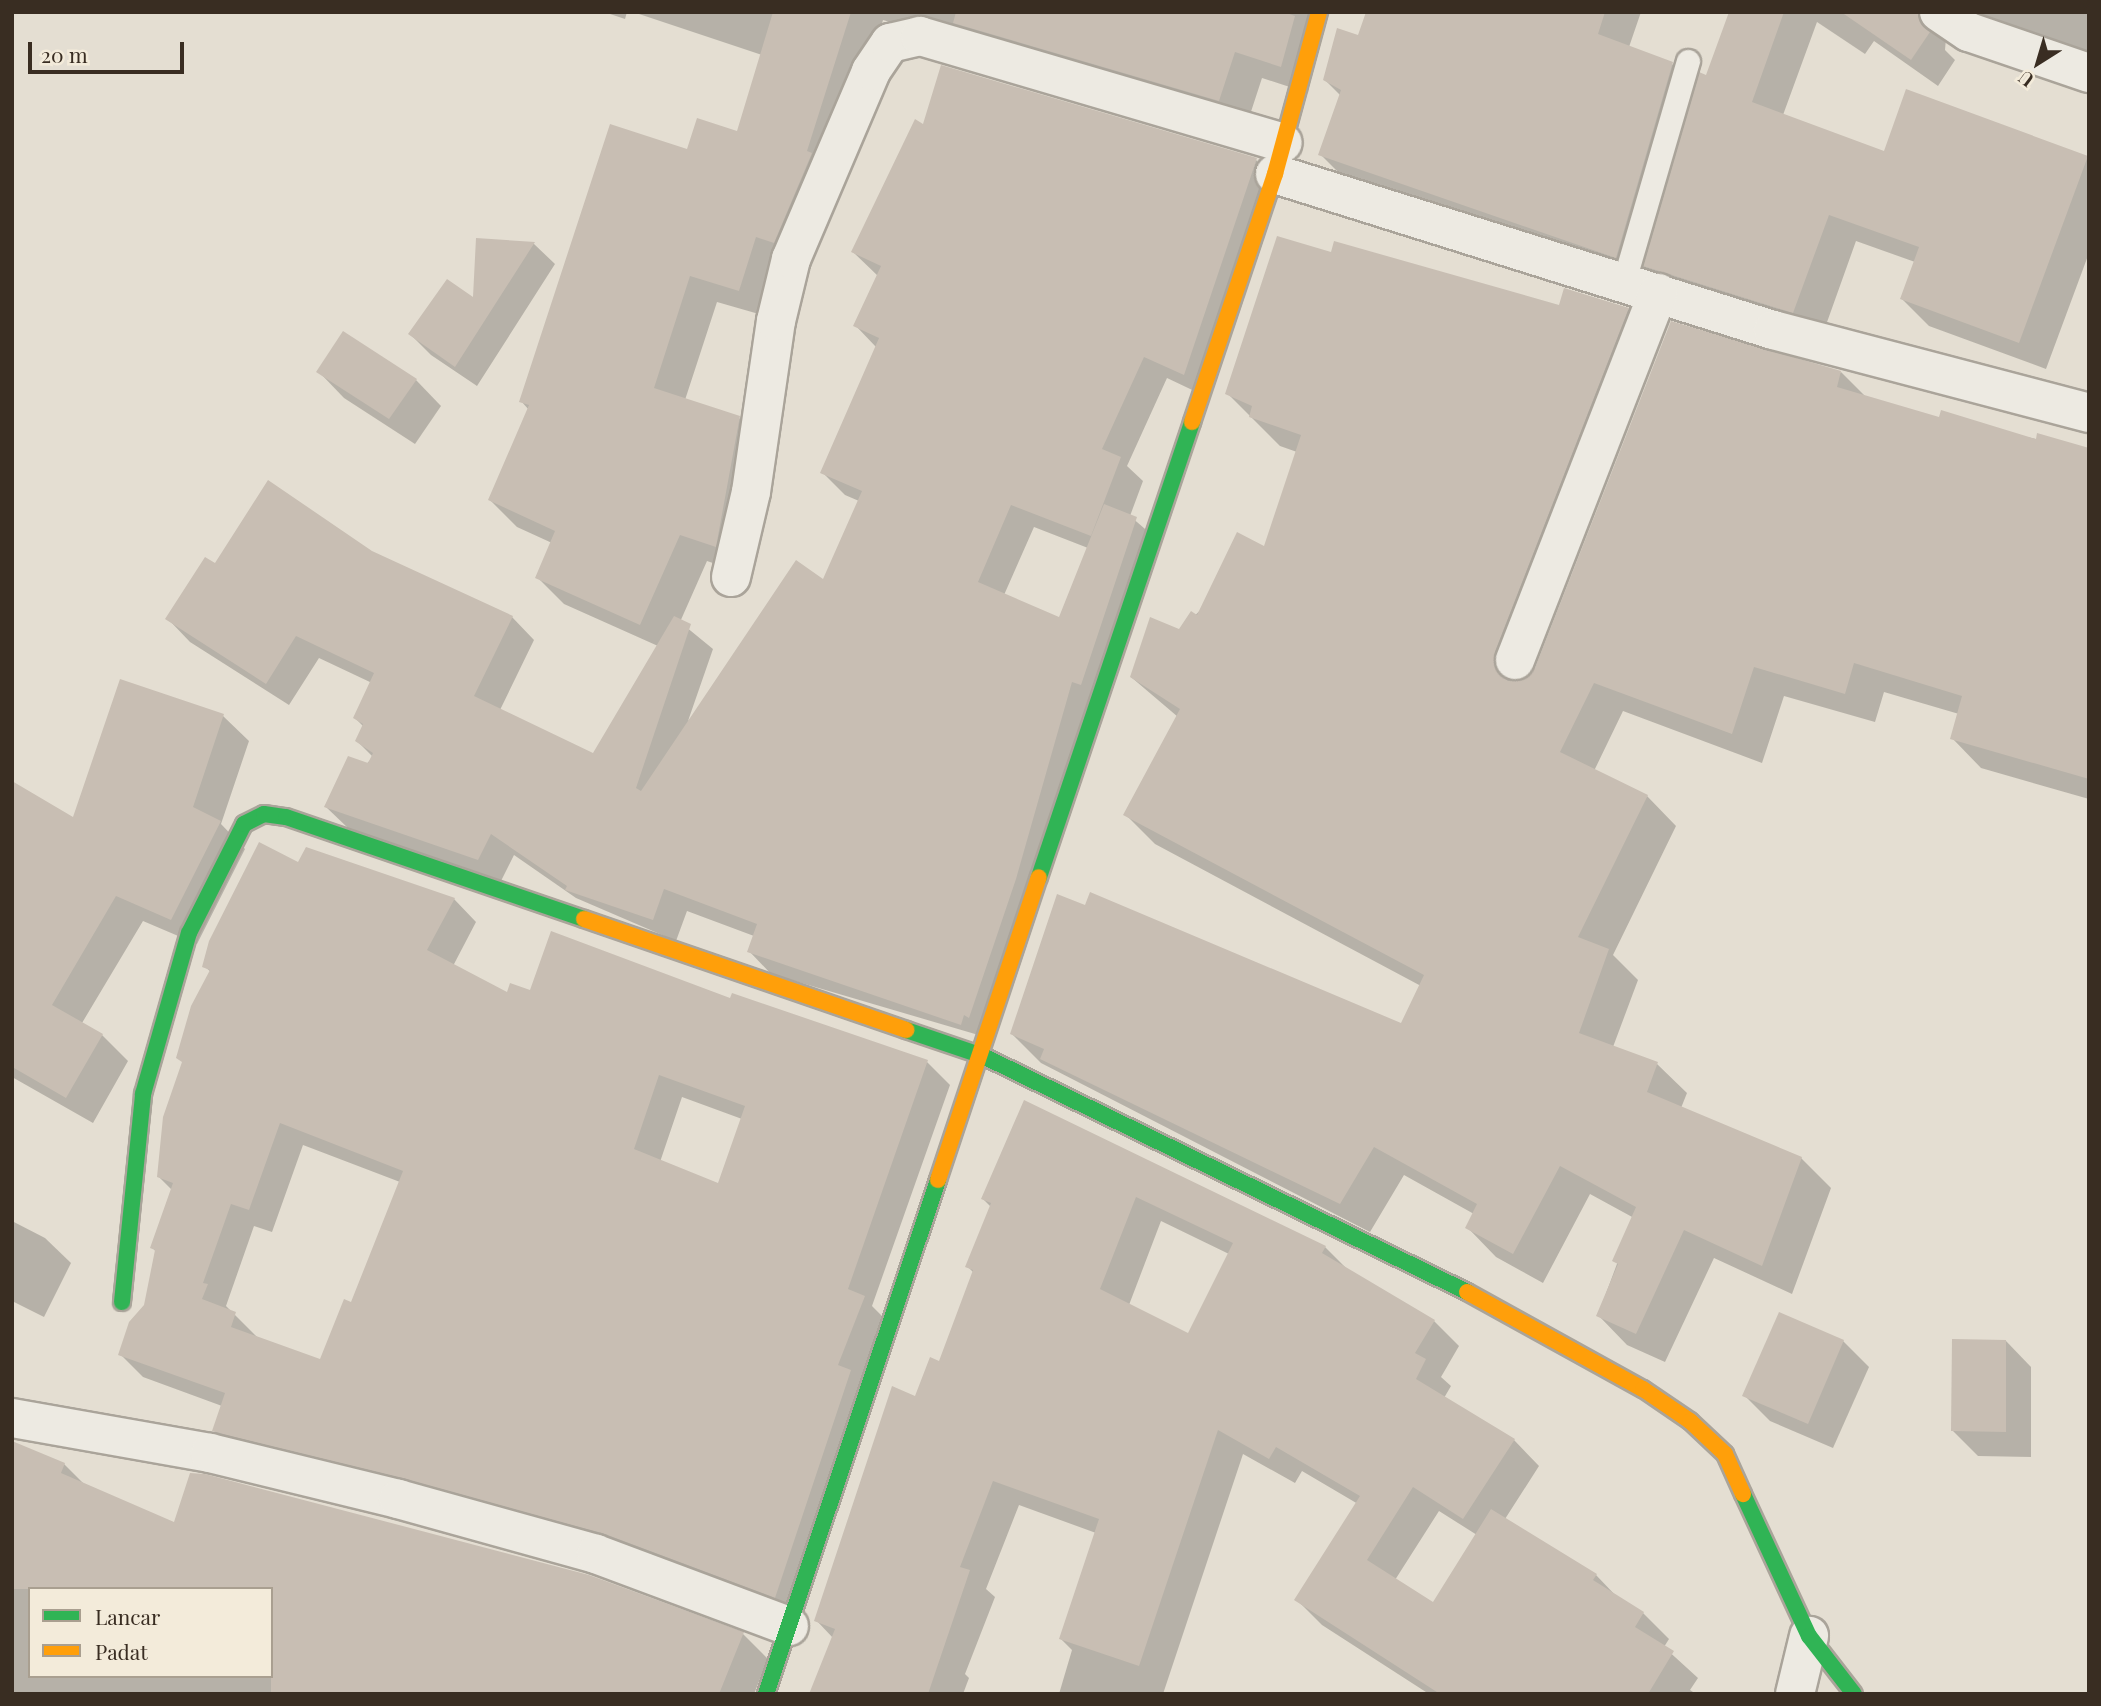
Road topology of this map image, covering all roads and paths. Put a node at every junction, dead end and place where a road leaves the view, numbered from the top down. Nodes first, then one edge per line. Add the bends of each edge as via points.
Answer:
1 (1319, 12) edge
2 (1938, 12) edge
3 (1688, 61) dead end
4 (2089, 73) edge
5 (1279, 158) junction
6 (1641, 287) junction
7 (2089, 413) edge
8 (731, 577) dead end
9 (1515, 660) dead end
10 (983, 1056) junction
11 (122, 1302) dead end
12 (12, 1418) edge
13 (789, 1626) junction
14 (1809, 1636) junction
15 (766, 1694) edge
16 (1796, 1694) edge
17 (1854, 1694) edge

1 - 5 street
2 - 4 street via 1969,32
3 - 6 lane
5 - 6 street
5 - 8 street via 920,36 890,43 871,71 790,259 776,321 751,492
5 - 10 street
6 - 7 street via 1773,330
6 - 9 street
10 - 11 street via 286,817 264,814 244,824 232,845 189,933 164,1012 143,1094
10 - 13 street
10 - 14 street via 1434,1274 1643,1389 1690,1421 1725,1454
12 - 13 street via 210,1453 398,1499 596,1554
13 - 15 street
14 - 16 street
14 - 17 street

